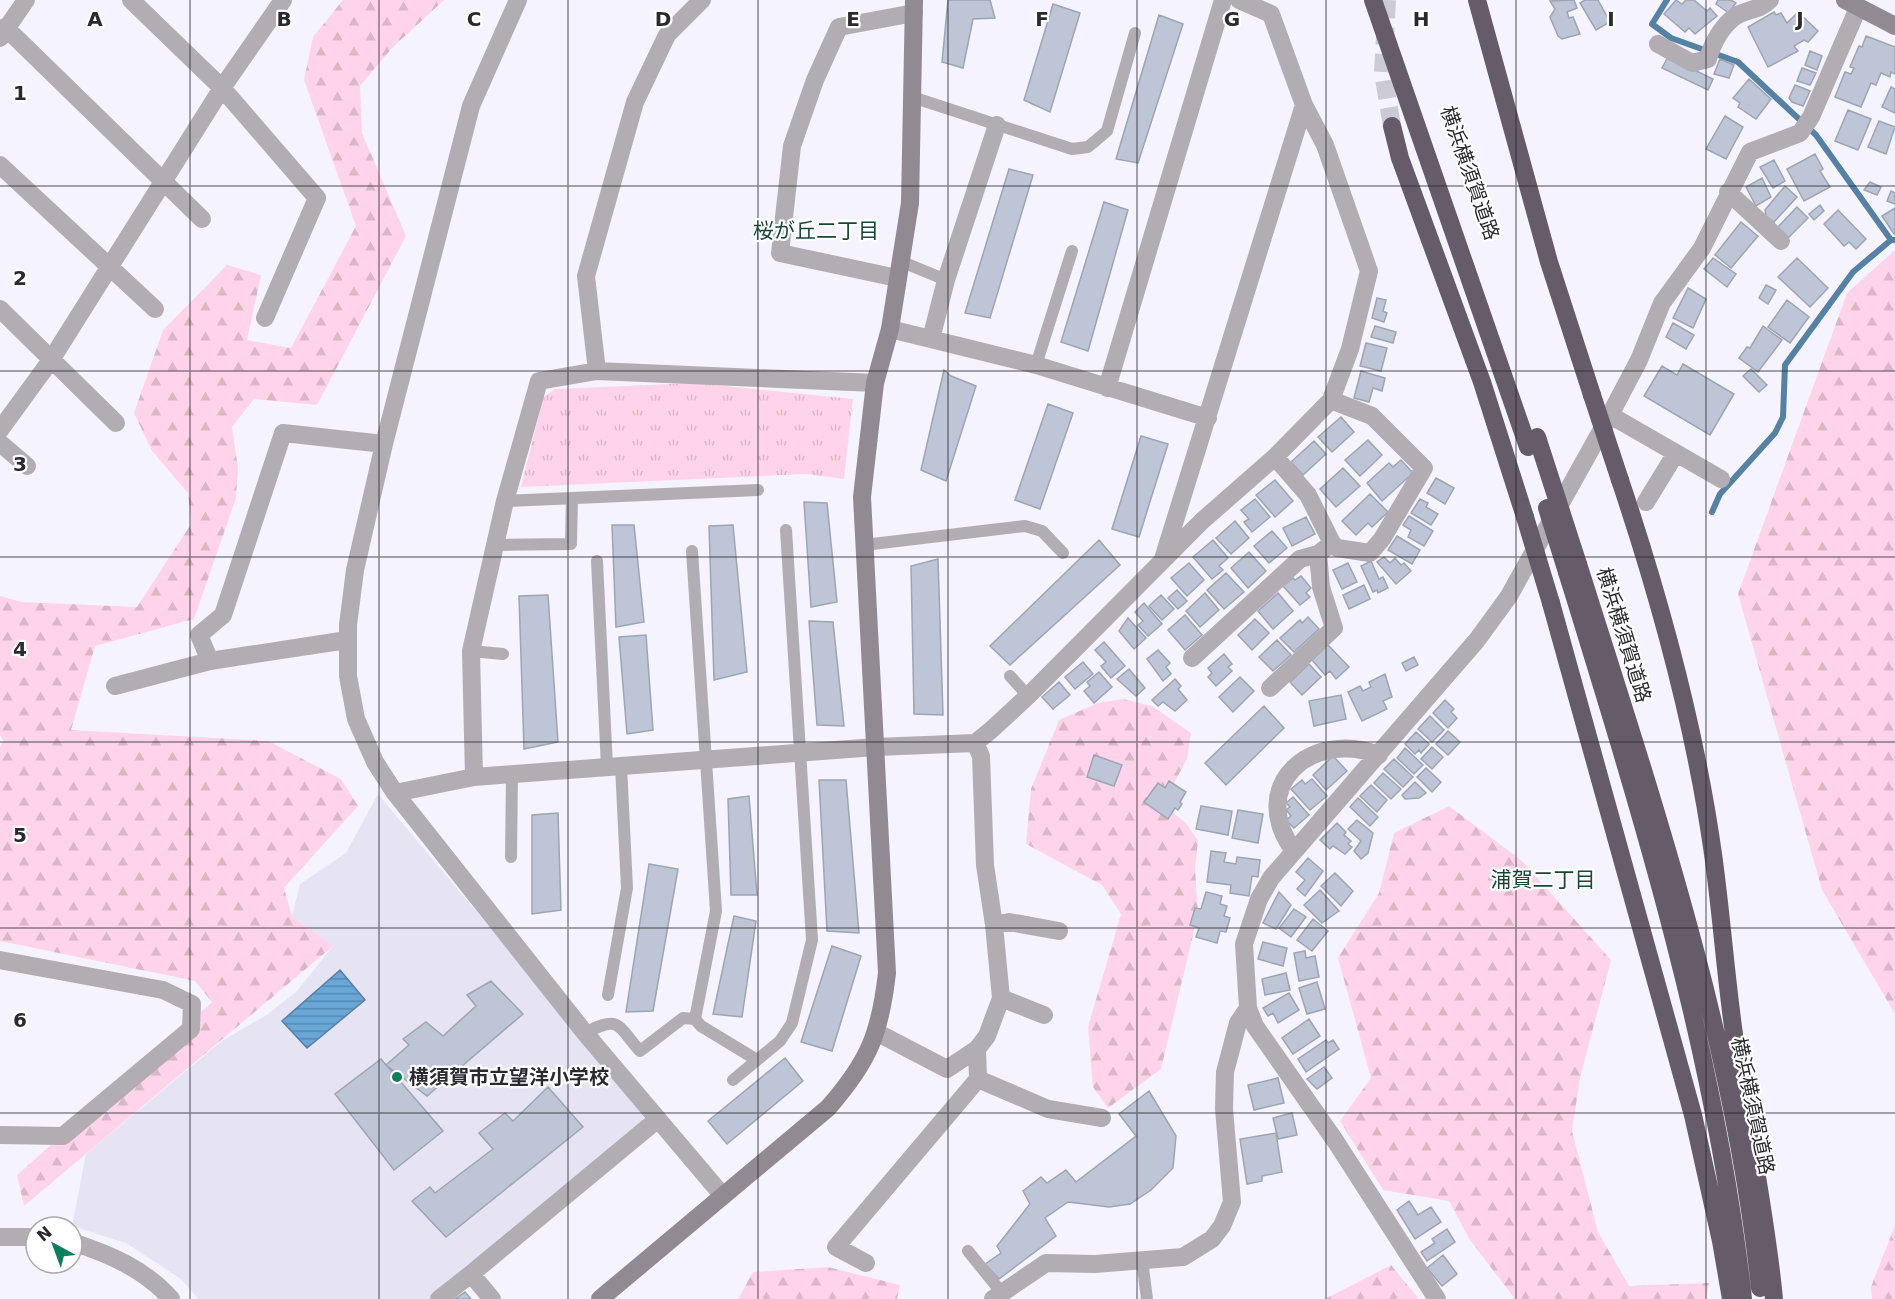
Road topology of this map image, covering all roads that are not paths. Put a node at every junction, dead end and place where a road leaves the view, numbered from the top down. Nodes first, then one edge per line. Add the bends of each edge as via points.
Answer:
1 (26, 0) edge
2 (131, 0) edge
3 (283, 0) edge
4 (518, 0) edge
5 (702, 0) edge
6 (1223, 0) edge
7 (1239, 0) edge
8 (1372, 0) edge
9 (1385, 0) edge
10 (1477, 0) edge
11 (1770, 0) edge
12 (1852, 4) edge
13 (914, 6) edge
14 (1895, 26) edge
15 (3, 32) edge
16 (1135, 33) dead end
17 (1658, 44) dead end
18 (222, 88) junction
19 (912, 97) junction
20 (1304, 105) junction
21 (997, 124) junction
22 (1392, 126) tunnel mouth
23 (0, 165) edge
24 (164, 179) junction
25 (1728, 192) junction
26 (202, 219) dead end
27 (1781, 241) dead end
28 (1072, 251) dead end
29 (108, 266) junction
30 (899, 269) junction
31 (946, 280) junction
32 (0, 309) edge
33 (155, 309) dead end
34 (265, 318) dead end
35 (890, 329) junction
36 (931, 339) junction
37 (51, 360) junction
38 (1036, 365) junction
39 (597, 371) junction
40 (875, 382) junction
41 (1107, 388) junction
42 (1331, 400) junction
43 (1610, 415) junction
44 (1208, 418) junction
45 (116, 423) dead end
46 (0, 430) edge
47 (1532, 442) junction
48 (0, 443) edge
49 (384, 444) junction
50 (1676, 453) junction
51 (1275, 457) junction
52 (27, 466) dead end
53 (1721, 479) dead end
54 (758, 490) dead end
55 (572, 498) junction
56 (505, 501) junction
57 (1646, 502) dead end
58 (786, 530) dead end
59 (495, 545) junction
60 (864, 545) junction
61 (1325, 549) junction
62 (692, 551) dead end
63 (1063, 553) dead end
64 (597, 561) dead end
65 (1162, 563) junction
66 (1573, 568) junction
67 (347, 640) junction
68 (471, 651) junction
69 (503, 654) dead end
70 (1192, 658) dead end
71 (210, 661) junction
72 (1010, 676) dead end
73 (115, 686) dead end
74 (1270, 688) dead end
75 (1028, 696) junction
76 (975, 743) junction
77 (876, 747) junction
78 (799, 753) junction
79 (1378, 754) junction
80 (706, 760) junction
81 (614, 766) junction
82 (512, 774) junction
83 (474, 777) junction
84 (395, 793) junction
85 (1294, 851) junction
86 (512, 857) dead end
87 (994, 925) junction
88 (1059, 931) dead end
89 (0, 960) edge
90 (609, 995) dead end
91 (1001, 998) junction
92 (1248, 1008) junction
93 (1044, 1015) dead end
94 (695, 1019) junction
95 (876, 1032) junction
96 (585, 1033) junction
97 (977, 1049) junction
98 (757, 1060) junction
99 (978, 1079) junction
100 (733, 1080) dead end
101 (1102, 1118) dead end
102 (658, 1119) junction
103 (0, 1136) edge
104 (723, 1196) junction
105 (0, 1237) edge
106 (24, 1237) edge
107 (84, 1246) edge
108 (968, 1251) dead end
109 (1142, 1260) junction
110 (866, 1263) dead end
111 (471, 1274) junction
112 (998, 1296) edge
113 (171, 1299) edge
114 (440, 1299) edge
115 (492, 1299) edge
116 (600, 1299) edge
117 (1147, 1299) edge
118 (1437, 1299) edge
119 (1731, 1299) edge
120 (1743, 1299) edge
121 (1761, 1299) edge
122 (1774, 1299) edge

1 - 15 street
2 - 18 street
3 - 18 street
4 - 49 street via 471,106
5 - 39 street via 667,35 635,102 586,276
6 - 41 street
7 - 20 street via 1271,14
8 - 47 highway, 横浜横須賀道路
9 - 47 highway, 横浜横須賀道路
10 - 122 highway, bridge via 1550,262 1665,623 1695,752 1713,852 1736,1047
11 - 17 street via 1763,7 1736,16 1710,51 1692,63
12 - 14 street
12 - 25 street via 1810,117 1800,133 1750,152
13 - 19 street
13 - 30 street via 839,27 792,146 780,253
15 - 24 street
16 - 21 lane via 1107,131 1098,141 1072,149
18 - 24 street
18 - 34 street via 317,198
19 - 21 lane
19 - 30 street via 910,203
20 - 42 street via 1325,145 1369,271 1350,349
20 - 44 street
21 - 31 street
22 - 119 highway, bridge via 1400,158 1476,364 1551,603 1695,1125
23 - 29 street
24 - 26 street
24 - 29 street
25 - 27 street
25 - 43 street via 1702,248 1662,303 1639,360
28 - 38 lane
29 - 33 street
29 - 37 street
30 - 31 lane
30 - 35 street
31 - 36 street
32 - 37 street
35 - 36 street
35 - 40 street
36 - 38 street
37 - 45 street
37 - 46 street
38 - 41 street
39 - 40 street
39 - 56 street via 539,381
40 - 60 street via 862,497
41 - 44 street
42 - 51 street
42 - 61 street via 1372,416 1424,468 1370,553
43 - 50 street
43 - 79 street via 1509,596 1477,640
44 - 65 street
47 - 66 highway, 横浜横須賀道路, bridge
48 - 52 street
49 - 67 street via 355,570
49 - 71 street via 283,433 223,615 199,635
50 - 53 street
50 - 57 street
51 - 61 street via 1308,495
51 - 65 street via 1202,521
54 - 55 lane
55 - 56 lane
55 - 59 lane via 571,544
56 - 59 street
58 - 78 lane
59 - 68 street
60 - 63 lane via 1025,526 1042,531
60 - 77 street
61 - 70 street via 1300,559
61 - 74 street via 1321,587 1334,628
62 - 80 lane
64 - 81 lane
65 - 75 street
66 - 120 highway, 横浜横須賀道路 via 1702,1057 1729,1198
66 - 121 highway, 横浜横須賀道路 via 1693,939 1744,1171
67 - 71 street
67 - 84 street via 348,676 356,719 375,762
68 - 69 lane
68 - 83 street
71 - 73 street
72 - 75 lane
75 - 76 street
76 - 77 street
76 - 87 street via 981,756 985,865
77 - 78 street
77 - 95 street via 887,973 882,1017
78 - 80 street
78 - 98 lane via 812,940 792,1023 780,1041
79 - 85 street
79 - 85 street via 1359,747 1318,751 1290,771 1281,787 1277,812 1284,837
80 - 81 street
80 - 94 lane via 716,911
81 - 82 street
81 - 90 lane via 627,888
82 - 83 street
82 - 86 lane
83 - 84 street
84 - 96 street
85 - 92 street via 1271,878 1250,921 1244,944
87 - 88 street via 1009,922
87 - 91 street
89 - 103 street via 163,990 192,1004 191,1029 63,1136
91 - 93 street
91 - 97 street via 987,1036
92 - 109 street via 1238,1023 1225,1072 1230,1213 1212,1239 1183,1257
92 - 118 street via 1255,1026 1336,1142
94 - 96 lane via 683,1018 640,1051 615,1023 607,1022
94 - 98 lane
95 - 97 street via 946,1069
95 - 104 street via 850,1083 828,1108
96 - 102 street
97 - 99 street
98 - 100 lane
99 - 101 street via 1048,1109
99 - 110 street via 836,1247
102 - 104 street
102 - 111 street
104 - 116 street
105 - 106 street
107 - 113 street via 156,1281
108 - 112 lane
109 - 112 street via 1046,1263
109 - 117 lane
111 - 114 street
111 - 115 street

